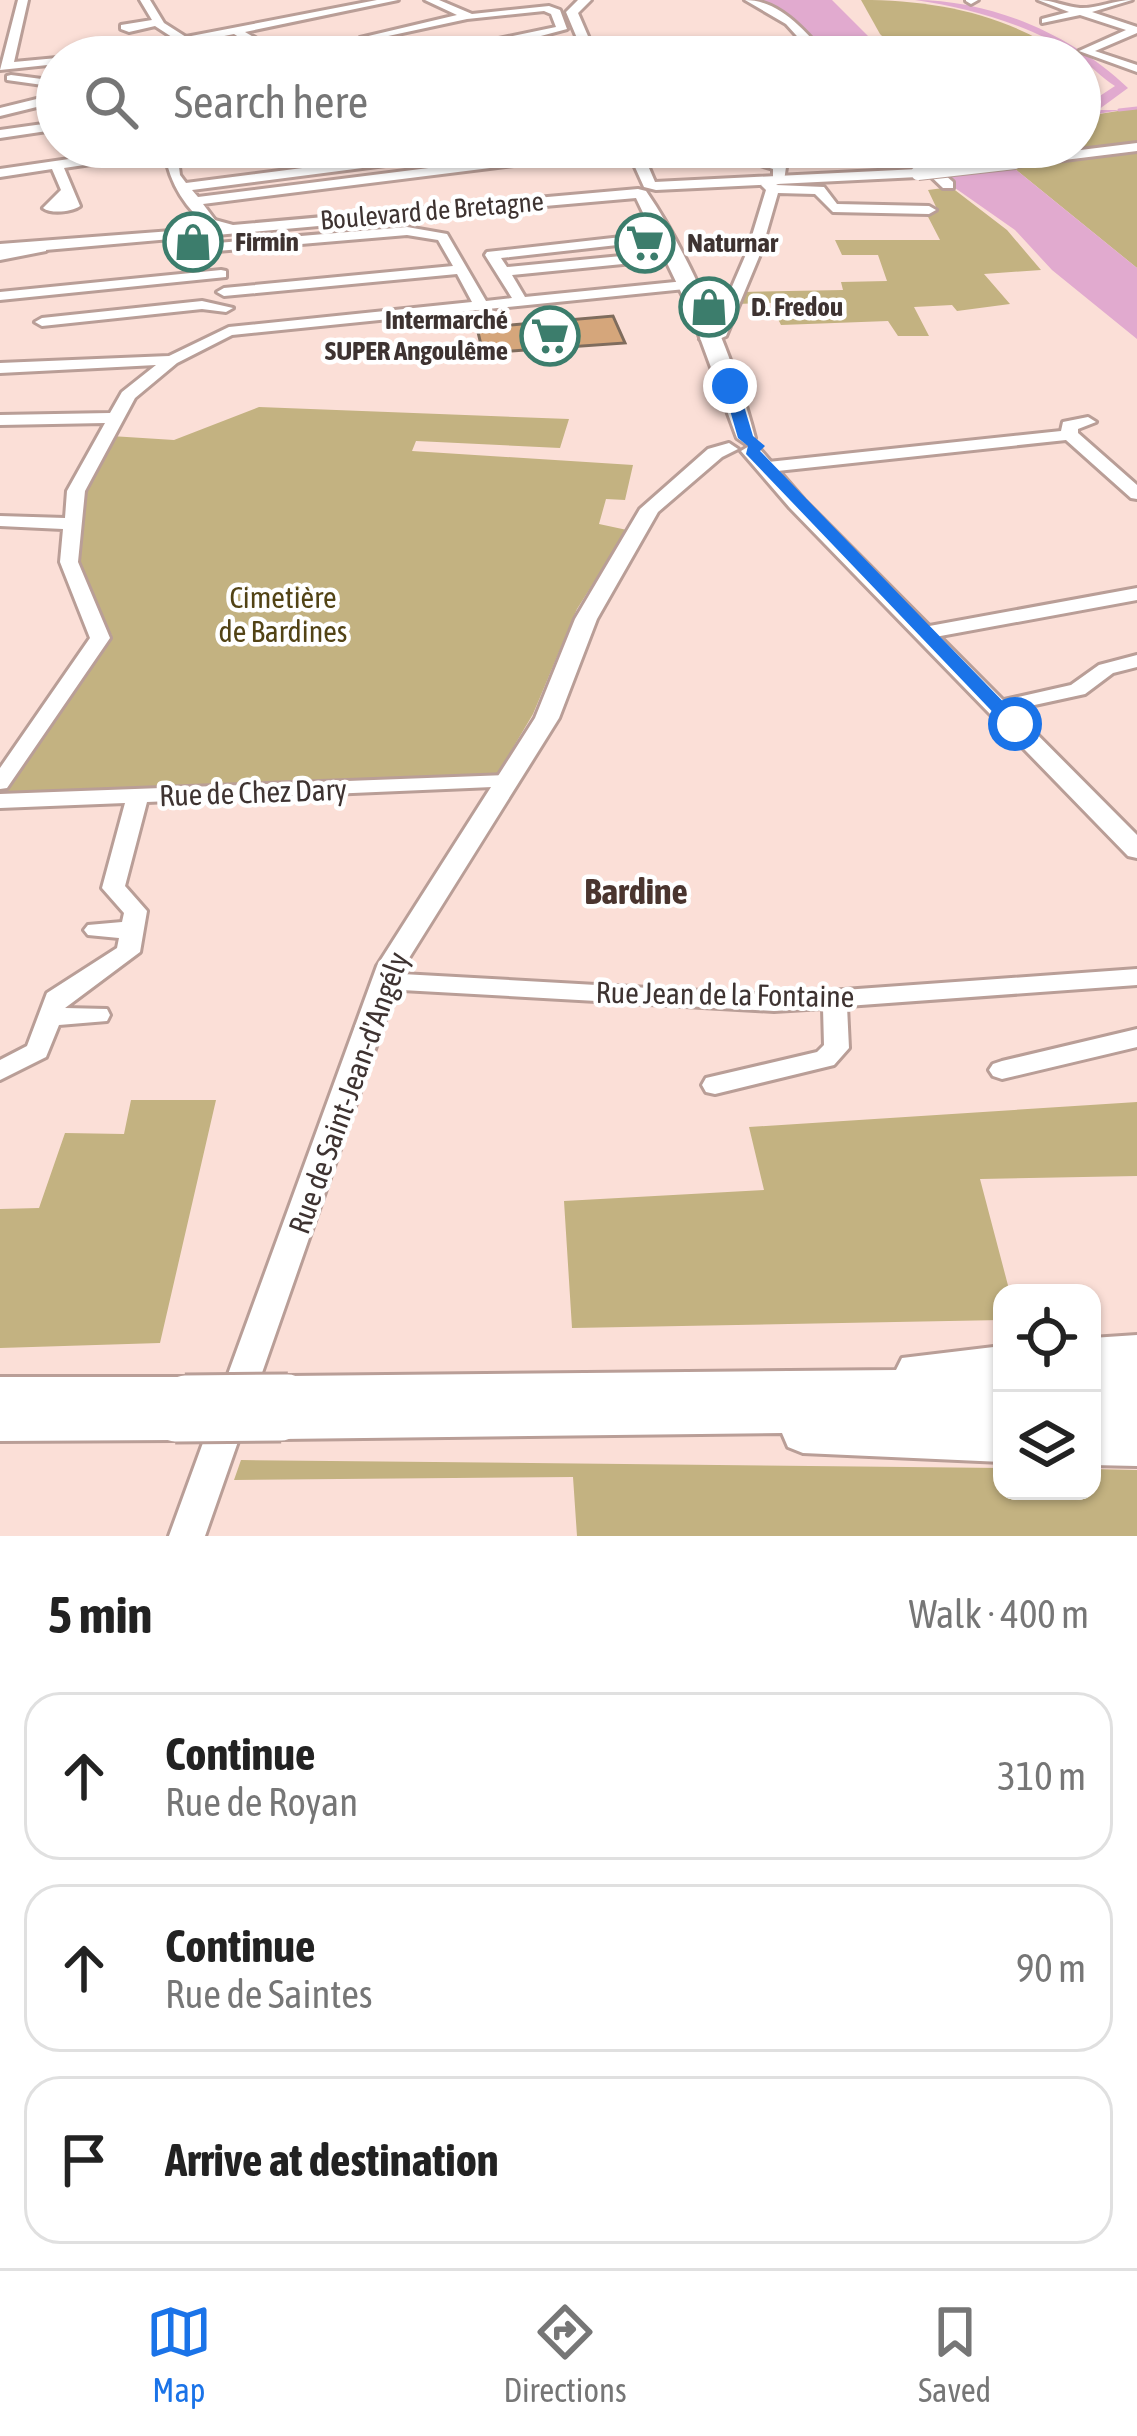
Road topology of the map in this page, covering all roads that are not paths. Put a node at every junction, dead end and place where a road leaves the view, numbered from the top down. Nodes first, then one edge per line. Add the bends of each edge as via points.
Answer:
1 (22, 0) edge
2 (155, 0) edge
3 (393, 0) edge
4 (430, 0) edge
5 (750, 0) edge
6 (1043, 0) edge
7 (145, 1) edge
8 (1131, 1) edge
9 (1081, 12) junction
10 (18, 15) junction
11 (570, 15) edge
12 (0, 16) edge
13 (469, 16) junction
14 (1046, 21) dead end
15 (158, 22) junction
16 (129, 29) dead end
17 (1137, 30) edge
18 (238, 33) junction
19 (178, 36) edge
20 (223, 36) edge
21 (243, 36) edge
22 (374, 36) edge
23 (520, 36) edge
24 (529, 36) edge
25 (803, 36) edge
26 (1101, 44) edge
27 (1101, 57) edge
28 (36, 63) edge
29 (4, 66) edge
30 (1137, 69) edge
31 (36, 76) edge
32 (36, 81) edge
33 (36, 103) edge
34 (0, 112) edge
35 (36, 129) edge
36 (0, 134) edge
37 (1137, 149) edge
38 (1101, 153) edge
39 (36, 168) edge
40 (57, 168) edge
41 (177, 168) edge
42 (330, 168) edge
43 (496, 168) edge
44 (638, 168) edge
45 (779, 168) edge
46 (929, 168) edge
47 (978, 168) edge
48 (0, 173) edge
49 (920, 174) junction
50 (773, 185) junction
51 (949, 185) dead end
52 (821, 186) junction
53 (182, 187) junction
54 (647, 189) junction
55 (68, 191) dead end
56 (191, 202) junction
57 (929, 210) dead end
58 (662, 228) junction
59 (214, 231) junction
60 (0, 250) edge
61 (673, 255) junction
62 (462, 269) junction
63 (502, 272) junction
64 (221, 274) junction
65 (685, 285) junction
66 (0, 296) edge
67 (225, 300) junction
68 (520, 300) junction
69 (480, 304) junction
70 (42, 322) dead end
71 (229, 331) junction
72 (708, 339) junction
73 (168, 362) junction
74 (0, 368) edge
75 (115, 418) junction
76 (0, 420) edge
77 (1088, 422) dead end
78 (1070, 435) junction
79 (749, 451) junction
80 (1137, 494) edge
81 (0, 521) edge
82 (70, 524) junction
83 (1137, 594) edge
84 (924, 633) junction
85 (1137, 661) edge
86 (998, 707) junction
87 (507, 782) junction
88 (0, 783) edge
89 (137, 798) junction
90 (0, 801) edge
91 (1137, 850) edge
92 (96, 930) dead end
93 (134, 930) junction
94 (1137, 977) edge
95 (384, 981) junction
96 (835, 1002) junction
97 (98, 1016) dead end
98 (48, 1017) junction
99 (1137, 1038) edge
100 (1002, 1070) dead end
101 (0, 1072) edge
102 (715, 1085) dead end
103 (1137, 1352) edge
104 (1101, 1354) edge
105 (993, 1364) edge
106 (1137, 1386) edge
107 (1101, 1387) edge
108 (993, 1388) edge
109 (0, 1395) edge
110 (700, 1403) junction
111 (180, 1409) junction
112 (1137, 1410) edge
113 (1101, 1411) edge
114 (993, 1412) edge
115 (0, 1423) edge
116 (993, 1443) edge
117 (1101, 1446) edge
118 (1137, 1448) edge
119 (187, 1536) edge

1 - 10 street
2 - 7 street
3 - 18 street
4 - 13 street
5 - 25 street
6 - 9 street
7 - 15 street
8 - 9 street
9 - 14 street
9 - 17 street
10 - 12 street
10 - 29 street
11 - 13 street via 545,8
11 - 24 street
13 - 22 street
13 - 23 street
15 - 16 street
15 - 19 street
17 - 26 street
18 - 20 street
18 - 21 street
27 - 30 street
28 - 29 street
31 - 32 street via 11,78
33 - 34 street
35 - 36 street
37 - 38 main road, bridge
39 - 48 street
40 - 55 street
41 - 53 street
42 - 53 street
43 - 56 street
44 - 54 main road
45 - 50 street
46 - 51 street
47 - 49 main road, bridge
49 - 50 main road
49 - 52 main road
50 - 52 street
50 - 52 main road
50 - 54 main road, Boulevard de Bretagne
50 - 72 street via 727,315
52 - 57 street via 833,208
53 - 56 street
54 - 58 main road
54 - 59 main road, Boulevard de Bretagne
56 - 59 street
58 - 61 main road
58 - 63 street via 493,255
59 - 60 main road, Boulevard de Bretagne
59 - 60 main road, Boulevard de Bretagne
59 - 62 street via 417,231 442,237
59 - 64 street
61 - 63 street
61 - 65 main road
62 - 67 street
62 - 69 street
63 - 68 street
64 - 66 street
64 - 67 street
65 - 68 street
65 - 72 main road
67 - 70 street
67 - 71 street
68 - 69 street
69 - 71 street
71 - 73 street
72 - 79 main road via 736,398
73 - 74 street
73 - 75 street via 138,384
75 - 76 street
75 - 82 street via 76,491
77 - 78 street via 1069,425
78 - 79 street via 875,464
78 - 80 street
79 - 84 main road
79 - 87 main road, Rue de Saint-Jean-d'Angély via 715,453 650,509
81 - 82 street
82 - 88 street via 69,562 100,638
83 - 84 street
84 - 86 main road
85 - 86 street via 1106,668 1078,690
86 - 91 main road
87 - 89 street, Rue de Chez Dary
87 - 95 main road, Rue de Saint-Jean-d'Angély
89 - 90 street, Rue de Chez Dary
89 - 93 street via 113,888 136,911
92 - 93 street
93 - 98 street via 118,962 56,1000
94 - 96 street, Rue Jean de la Fontaine
95 - 96 street, Rue Jean de la Fontaine
95 - 119 main road, Rue de Saint-Jean-d'Angély
96 - 102 street via 837,1048 825,1059
97 - 98 street
98 - 101 street via 37,1051
99 - 100 street
103 - 104 highway
105 - 110 highway
106 - 107 highway
108 - 110 highway
109 - 111 highway
110 - 111 highway, bridge
110 - 114 highway
110 - 116 highway via 755,1431
111 - 115 highway
112 - 113 highway
117 - 118 highway

